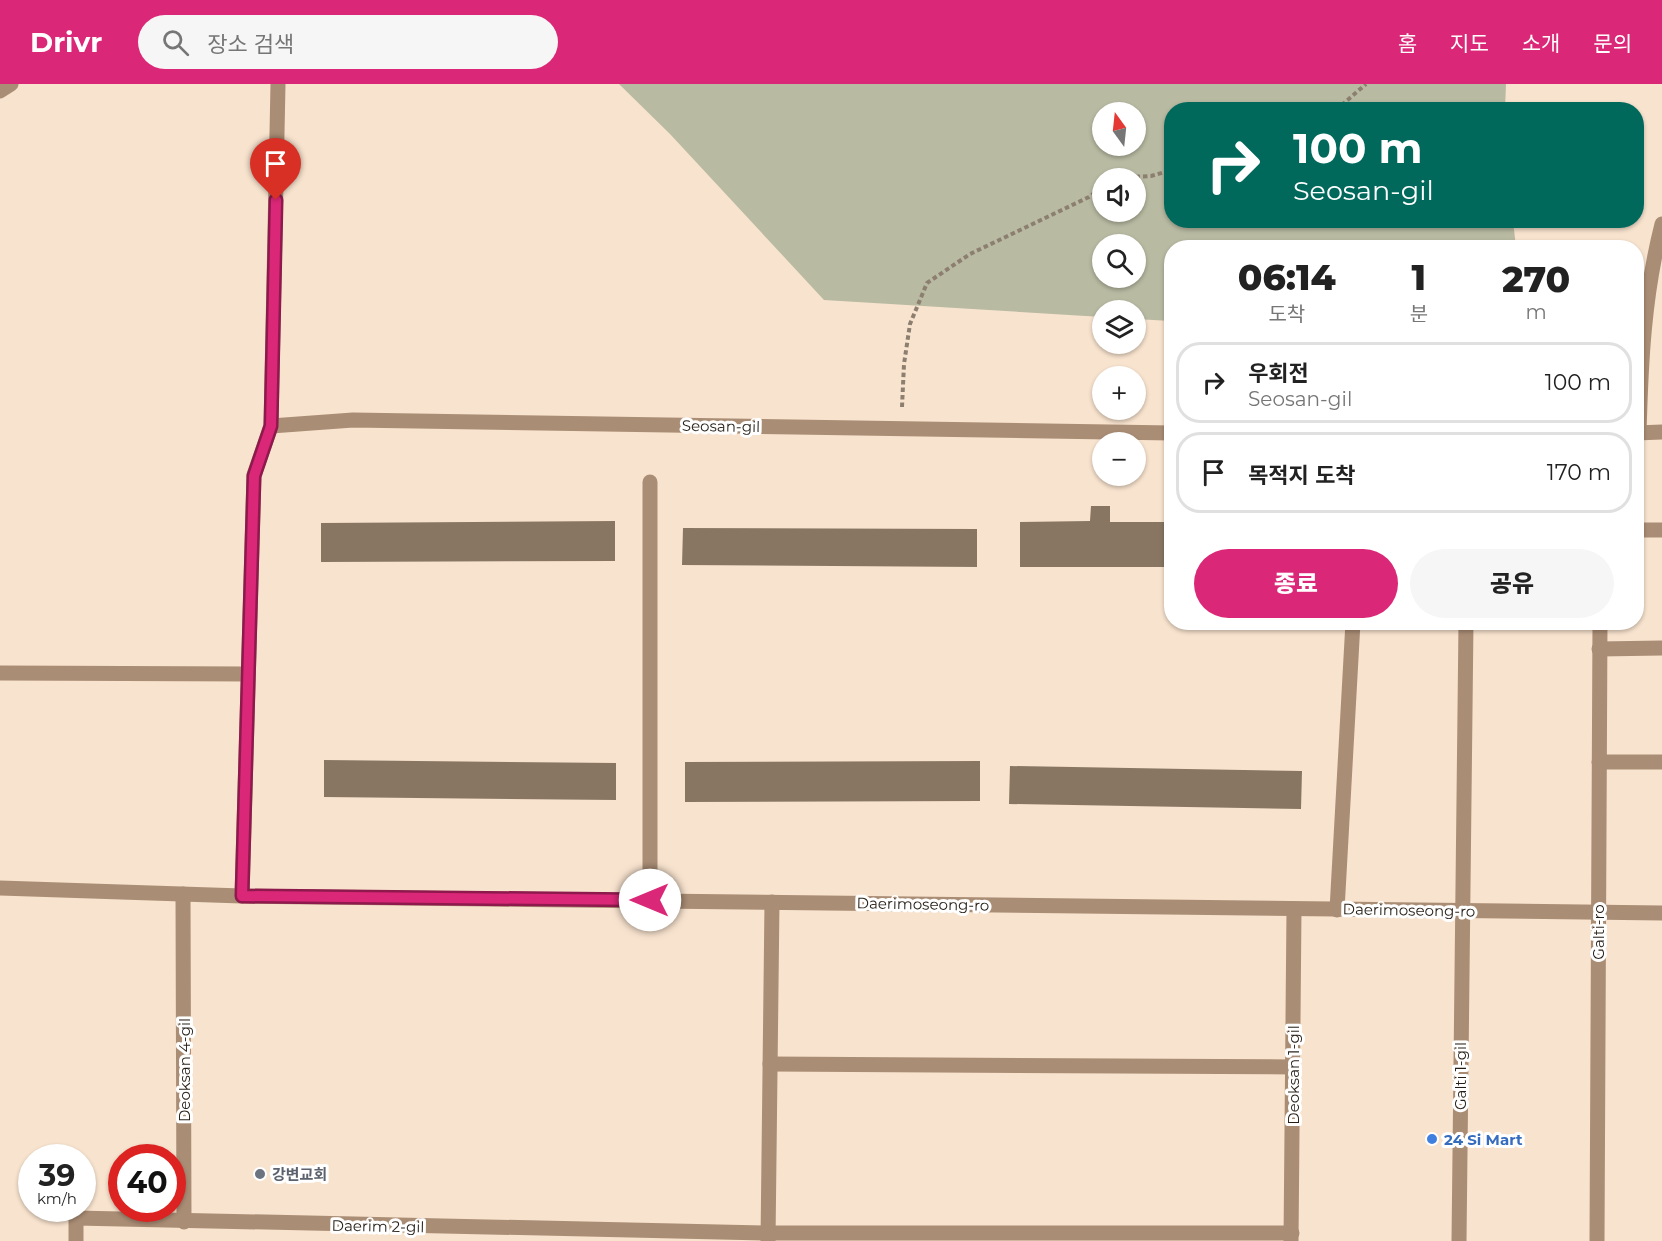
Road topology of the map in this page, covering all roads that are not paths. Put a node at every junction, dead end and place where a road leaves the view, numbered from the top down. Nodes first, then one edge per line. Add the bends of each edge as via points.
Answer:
1 (11, 84) edge
2 (278, 84) edge
3 (0, 91) edge
4 (1662, 224) edge
5 (1644, 319) edge
6 (271, 426) junction
7 (1662, 432) edge
8 (1164, 433) edge
9 (1644, 433) edge
10 (650, 482) dead end
11 (1644, 530) edge
12 (1662, 530) edge
13 (1353, 630) edge
14 (1466, 630) edge
15 (1600, 630) edge
16 (1662, 648) edge
17 (1599, 649) junction
18 (0, 673) edge
19 (248, 674) junction
20 (1599, 762) junction
21 (1662, 762) edge
22 (0, 888) edge
23 (183, 894) junction
24 (242, 896) junction
25 (650, 900) junction
26 (772, 902) junction
27 (1294, 909) junction
28 (1337, 910) junction
29 (1462, 911) junction
30 (1598, 913) junction
31 (1662, 914) edge
32 (770, 1064) junction
33 (1294, 1067) junction
34 (184, 1144) edge
35 (108, 1219) edge
36 (184, 1222) edge
37 (319, 1225) junction
38 (768, 1237) edge
39 (1292, 1237) edge
40 (76, 1241) edge
41 (319, 1241) edge
42 (1459, 1241) edge
43 (1597, 1241) edge

1 - 3 street
2 - 6 street
4 - 5 street
6 - 8 street, Seosan-gil via 353,420
6 - 19 street via 254,476
7 - 9 street
10 - 25 street
11 - 12 street
13 - 28 street
14 - 29 street, Galti 1-gil
15 - 17 street, Galti-ro
16 - 17 street
17 - 20 street, Galti-ro
18 - 19 street
19 - 24 street
20 - 21 street
20 - 30 street, Galti-ro
22 - 23 street, Daerimoseong-ro
23 - 24 street, Daerimoseong-ro
23 - 34 street, Deoksan 4-gil
24 - 25 street, Daerimoseong-ro
25 - 26 street, Daerimoseong-ro
26 - 27 street, Daerimoseong-ro
26 - 32 street
27 - 28 street, Daerimoseong-ro
27 - 33 street, Deoksan 1-gil
28 - 29 street, Daerimoseong-ro
29 - 30 street, Daerimoseong-ro
29 - 42 street, Galti 1-gil
30 - 31 street, Daerimoseong-ro
30 - 43 street, Galti-ro
32 - 33 street
32 - 38 street
33 - 39 street, Deoksan 1-gil
35 - 40 street via 76,1218
36 - 37 street, Daerim 2-gil
37 - 38 street, Daerim 2-gil
37 - 41 street
38 - 39 street, Daerim 2-gil

